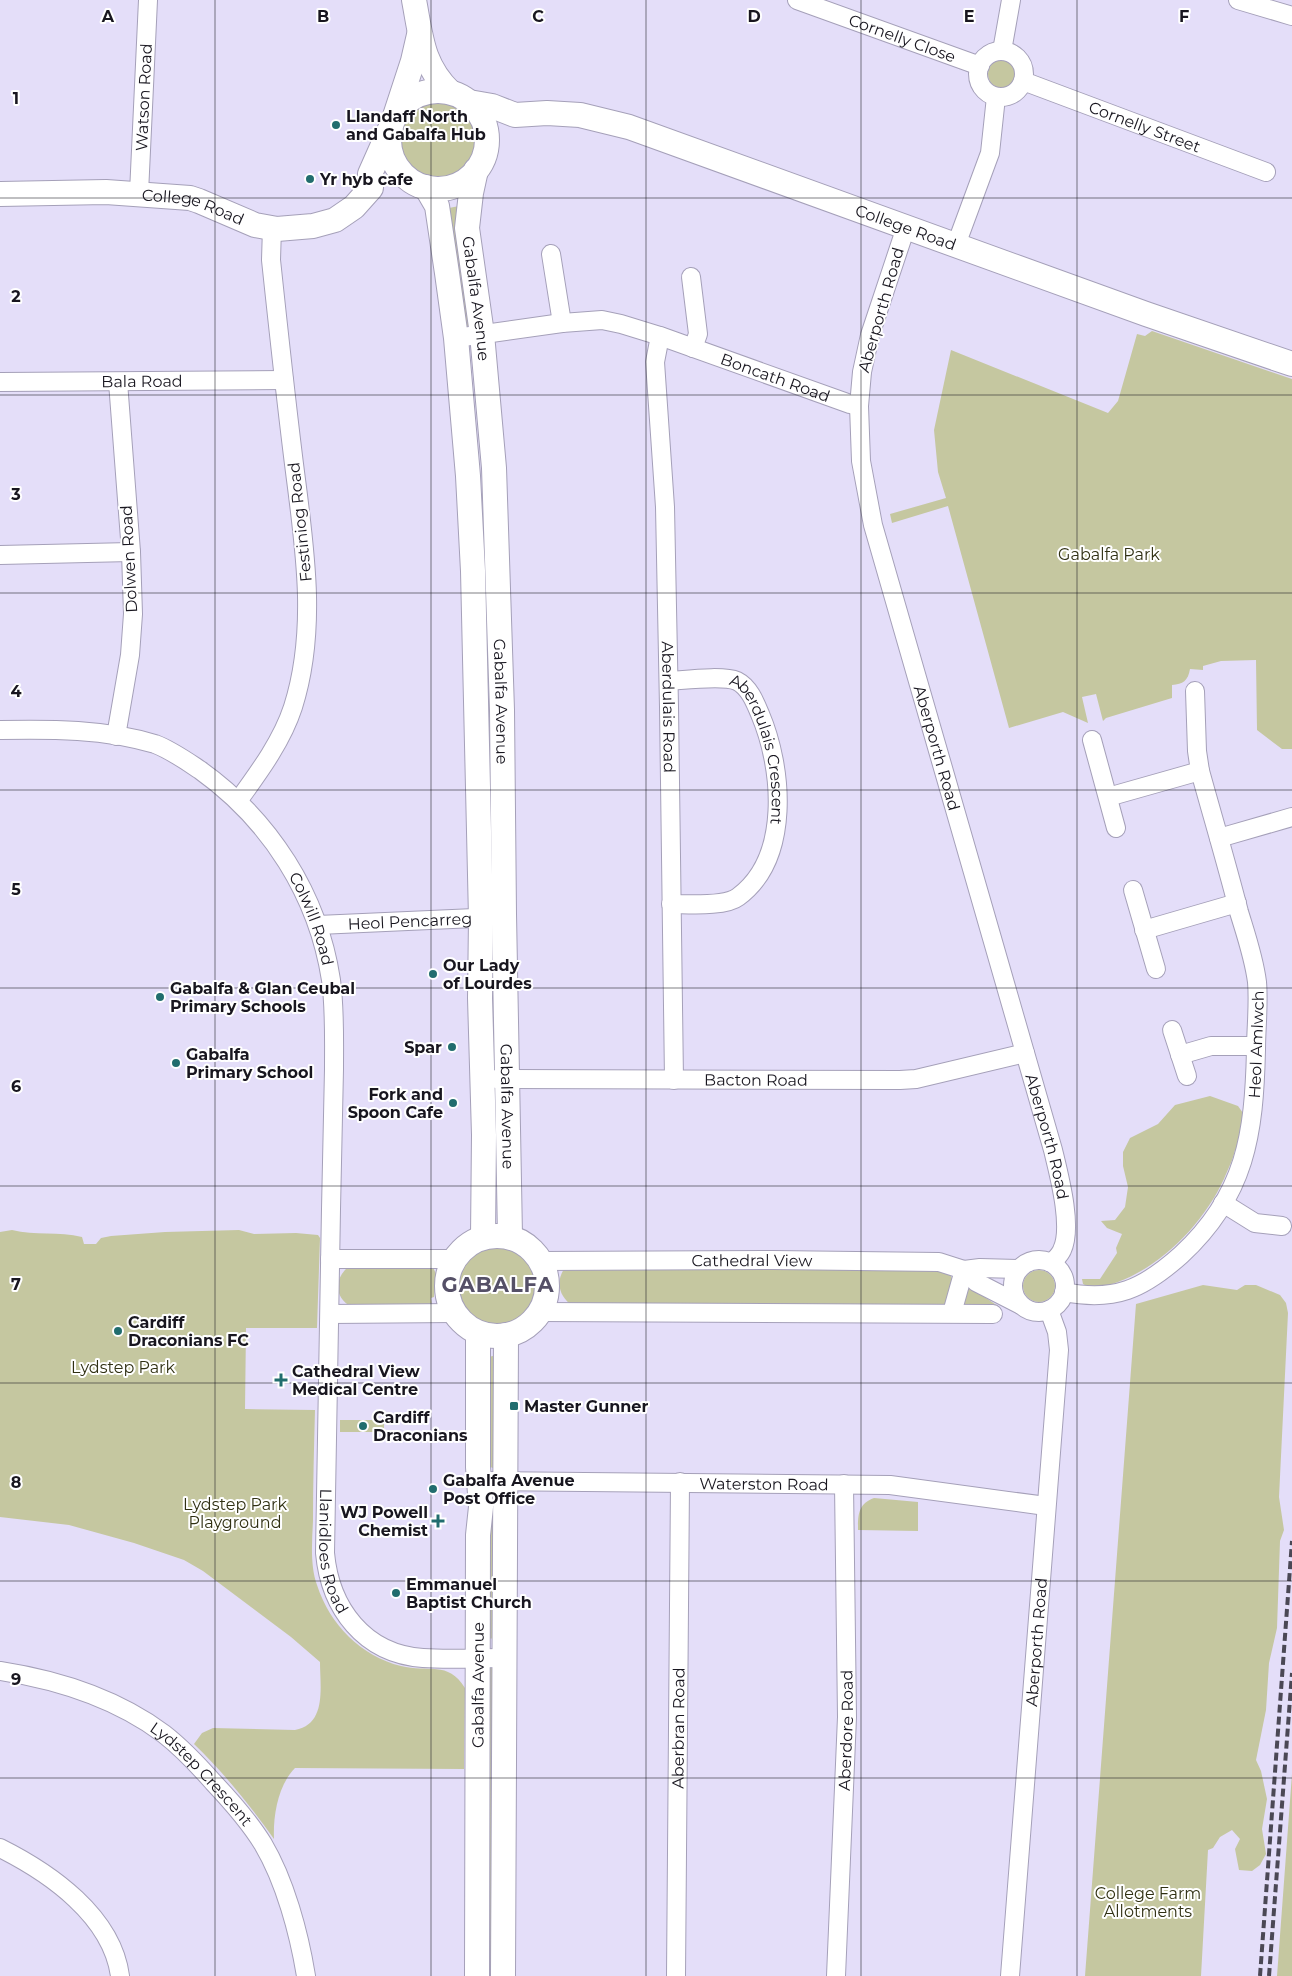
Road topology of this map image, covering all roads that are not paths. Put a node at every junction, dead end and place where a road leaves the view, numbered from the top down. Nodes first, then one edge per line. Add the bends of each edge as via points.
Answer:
1 (148, 0) edge
2 (414, 0) edge
3 (797, 0) edge
4 (1012, 0) edge
5 (1238, 0) edge
6 (1283, 9) edge
7 (420, 31) junction
8 (1002, 51) junction
9 (980, 66) junction
10 (1023, 81) junction
11 (459, 97) junction
12 (996, 97) junction
13 (515, 115) junction
14 (393, 122) junction
15 (486, 148) junction
16 (476, 170) junction
17 (1266, 172) dead end
18 (418, 183) junction
19 (371, 188) junction
20 (139, 193) junction
21 (0, 194) edge
22 (906, 227) junction
23 (272, 228) junction
24 (956, 245) junction
25 (551, 254) dead end
26 (691, 278) dead end
27 (562, 323) junction
28 (482, 334) junction
29 (660, 336) junction
30 (456, 338) junction
31 (693, 348) junction
32 (1292, 364) edge
33 (284, 380) junction
34 (0, 382) edge
35 (118, 382) junction
36 (860, 406) junction
37 (130, 552) junction
38 (0, 556) edge
39 (669, 681) junction
40 (1195, 691) dead end
41 (0, 730) edge
42 (116, 736) junction
43 (1092, 740) dead end
44 (1200, 770) junction
45 (1108, 797) junction
46 (238, 801) junction
47 (1292, 817) edge
48 (1116, 828) dead end
49 (1219, 838) junction
50 (1133, 890) dead end
51 (1237, 903) junction
52 (671, 904) junction
53 (504, 914) junction
54 (480, 918) junction
55 (318, 925) junction
56 (1144, 930) junction
57 (1156, 969) dead end
58 (1172, 1030) dead end
59 (1256, 1046) junction
60 (1025, 1053) junction
61 (1180, 1055) junction
62 (1187, 1076) dead end
63 (483, 1079) junction
64 (507, 1079) junction
65 (674, 1080) junction
66 (1223, 1203) junction
67 (1282, 1226) dead end
68 (510, 1236) junction
69 (483, 1237) junction
70 (330, 1259) junction
71 (456, 1259) junction
72 (540, 1261) junction
73 (1052, 1263) junction
74 (964, 1270) junction
75 (1018, 1270) junction
76 (1064, 1292) junction
77 (1019, 1304) junction
78 (1049, 1310) junction
79 (539, 1312) junction
80 (456, 1313) junction
81 (952, 1313) junction
82 (330, 1314) junction
83 (993, 1314) dead end
84 (478, 1334) junction
85 (506, 1336) junction
86 (480, 1481) junction
87 (504, 1481) junction
88 (680, 1482) junction
89 (844, 1484) junction
90 (1046, 1506) junction
91 (479, 1658) junction
92 (504, 1658) junction
93 (0, 1671) edge
94 (0, 1848) edge
95 (120, 1976) edge
96 (306, 1976) edge
97 (477, 1976) edge
98 (503, 1976) edge
99 (676, 1976) edge
100 (836, 1976) edge
101 (1010, 1976) edge

1 - 20 street, Watson Road
2 - 7 street
3 - 9 street, Cornelly Close
4 - 8 street
5 - 6 street
7 - 11 street via 431,70
7 - 14 street
8 - 9 street via 989,55
8 - 10 street via 1011,53 1022,63
9 - 12 street via 978,74 983,89
10 - 12 street via 1011,95
10 - 17 street, Cornelly Street
11 - 13 street, College Road
11 - 14 street via 437,90 421,93 407,102
11 - 15 street via 479,113 486,131
12 - 24 street via 990,153
13 - 15 street
13 - 22 street, College Road via 562,114 612,122
14 - 18 street via 389,143 392,157 399,169
14 - 19 street via 370,174
15 - 16 street
16 - 18 street via 454,186 440,188
16 - 28 street, Gabalfa Avenue via 467,228
18 - 19 street
18 - 30 street, Gabalfa Avenue via 437,206
19 - 23 street, College Road via 354,207 335,220 313,226
20 - 21 street, College Road
20 - 23 street, College Road via 199,201 245,222
22 - 24 street, College Road
22 - 36 street, Aberporth Road via 867,348
23 - 33 street, Festiniog Road via 271,260
24 - 32 street, College Road
25 - 27 street
26 - 31 street via 698,334
27 - 28 street, Boncath Road
27 - 29 street, Boncath Road via 602,320
28 - 30 street, Boncath Road
28 - 53 street, Gabalfa Avenue via 494,468 498,570
29 - 31 street, Boncath Road
29 - 39 street, Aberdulais Road via 655,362 665,507
30 - 54 street, Gabalfa Avenue via 473,571
31 - 36 street, Boncath Road
33 - 35 street, Bala Road
33 - 46 street, Festiniog Road via 303,539 307,595 305,658 293,708 280,738
34 - 35 street, Bala Road
35 - 37 street, Dolwen Road
36 - 60 street, Aberporth Road via 861,461 873,525
37 - 38 street
37 - 42 street, Dolwen Road via 133,606 130,655
39 - 52 street, Aberdulais Road
39 - 52 street, Aberdulais Crescent via 726,678 744,686 753,698 766,729 778,786 778,808 768,858 748,888 737,898 724,902
40 - 44 street, Heol Amlwch
41 - 42 street, Colwill Road via 43,729
42 - 46 street, Colwill Road via 157,745 174,753
43 - 45 street
44 - 45 street
44 - 49 street, Heol Amlwch
45 - 48 street
46 - 55 street, Colwill Road via 282,854
47 - 49 street
49 - 51 street, Heol Amlwch
50 - 56 street
51 - 56 street
51 - 59 street, Heol Amlwch via 1257,982
52 - 65 street, Aberdulais Road
53 - 54 street, Heol Pencarreg
53 - 64 street, Gabalfa Avenue
54 - 55 street, Heol Pencarreg
54 - 63 street, Gabalfa Avenue
55 - 70 street, Colwill Road via 331,981 334,1026
56 - 57 street
58 - 61 street
59 - 61 street via 1211,1046
59 - 66 street, Heol Amlwch via 1250,1133 1242,1163
60 - 65 street, Bacton Road via 900,1080
60 - 73 street, Aberporth Road via 1053,1150 1064,1203 1066,1235 1062,1251
61 - 62 street
63 - 64 street, Bacton Road
63 - 69 street, Gabalfa Avenue
64 - 65 street, Bacton Road
64 - 68 street, Gabalfa Avenue
66 - 67 street via 1255,1224
66 - 76 street, Heol Amlwch via 1191,1245 1138,1286 1102,1296
68 - 69 street via 495,1234
68 - 72 street via 533,1250
69 - 71 street via 468,1245
70 - 71 street
70 - 82 street, Colwill Road
71 - 80 street via 448,1278 448,1290
72 - 74 street, Cathedral View via 929,1261
72 - 79 street via 546,1274 547,1288 545,1302
73 - 75 street via 1037,1259 1023,1264
73 - 76 street via 1063,1275
74 - 75 street, Cathedral View
74 - 77 street, Cathedral View via 976,1282
74 - 81 street
75 - 77 street via 1012,1291
76 - 78 street via 1061,1300
77 - 78 street via 1033,1312
78 - 90 street, Aberporth Road via 1059,1350
79 - 81 street
79 - 85 street via 525,1327
80 - 82 street
80 - 84 street via 468,1328
81 - 83 street
82 - 91 street, Llanidloes Road via 325,1553 334,1594 362,1633 388,1650 422,1658
84 - 85 street
84 - 86 street, Gabalfa Avenue
85 - 87 street, Gabalfa Avenue
86 - 87 street, Waterston Road
86 - 91 street, Gabalfa Avenue
87 - 88 street, Waterston Road
87 - 92 street, Gabalfa Avenue
88 - 89 street, Waterston Road
88 - 99 street, Aberbran Road
89 - 90 street, Waterston Road via 890,1485
89 - 100 street, Aberdore Road via 846,1717
90 - 101 street, Aberporth Road
91 - 92 street, Llanidloes Road
91 - 97 street, Gabalfa Avenue
92 - 98 street, Gabalfa Avenue
93 - 96 street, Lydstep Crescent via 64,1686 116,1705 182,1749 230,1799 263,1844 285,1896
94 - 95 street via 47,1876 84,1906 114,1954

